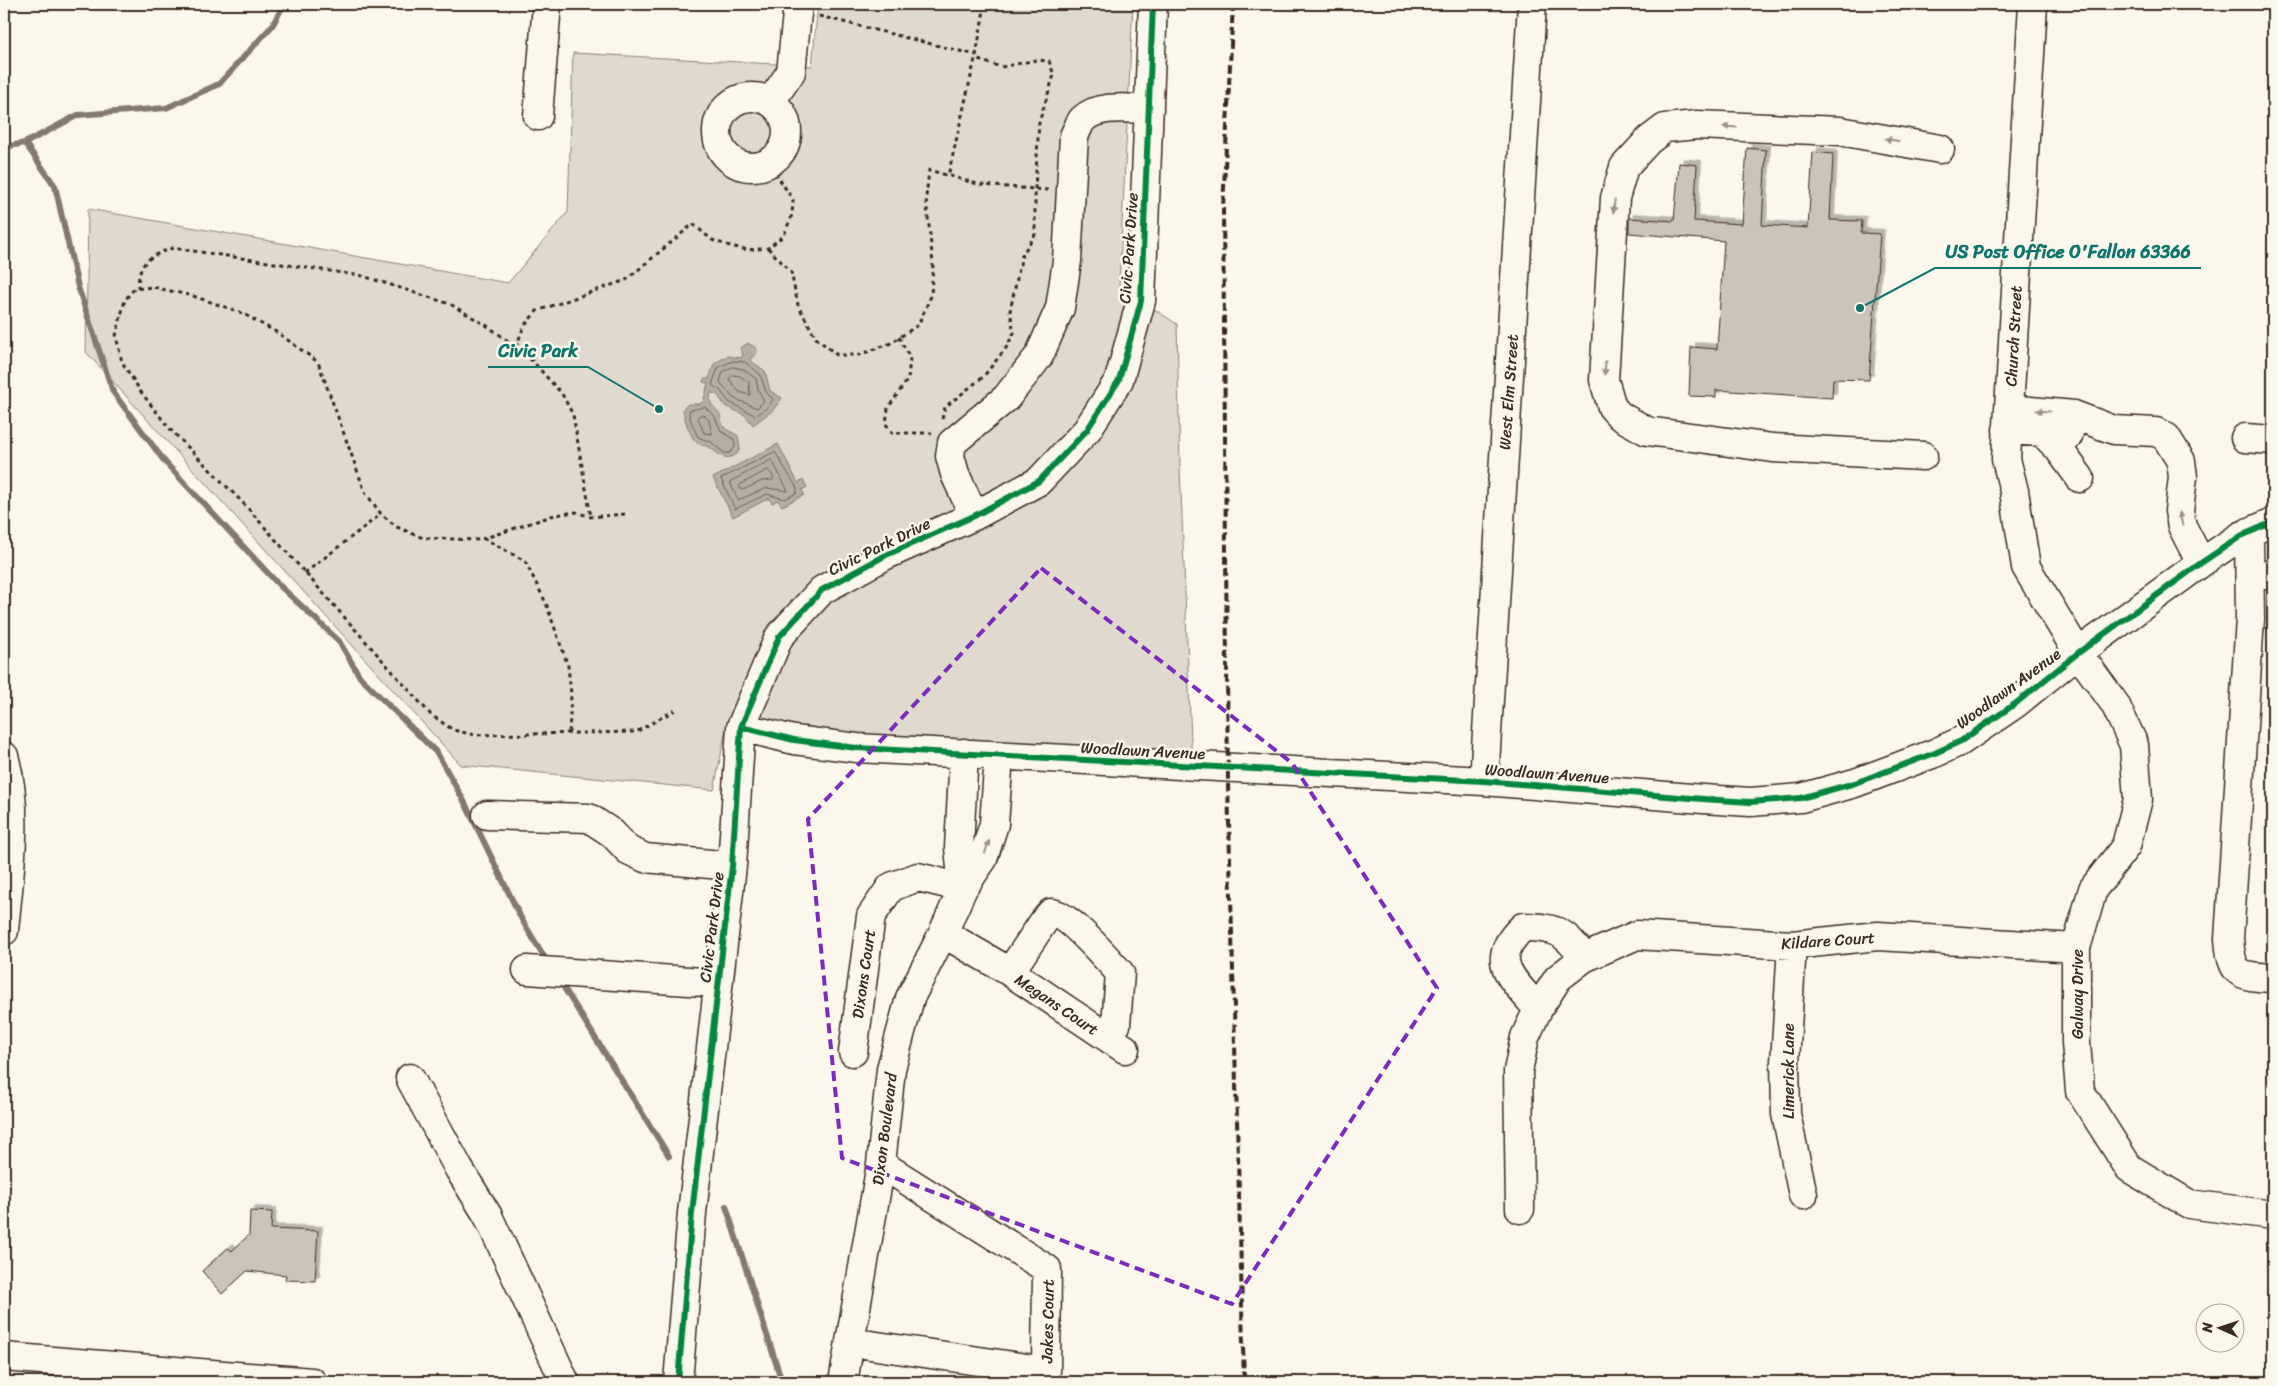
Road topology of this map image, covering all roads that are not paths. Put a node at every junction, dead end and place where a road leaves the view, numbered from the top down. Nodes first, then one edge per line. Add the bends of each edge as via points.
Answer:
1 (547, 4) edge
2 (1153, 4) edge
3 (1532, 4) edge
4 (2033, 4) edge
5 (798, 7) edge
6 (771, 102) junction
7 (1149, 109) junction
8 (538, 116) dead end
9 (1940, 149) dead end
10 (2074, 415) junction
11 (2008, 420) junction
12 (2245, 438) dead end
13 (2273, 440) edge
14 (2058, 448) junction
15 (1923, 456) dead end
16 (2080, 478) dead end
17 (974, 516) junction
18 (2261, 527) edge
19 (2201, 563) junction
20 (2262, 574) edge
21 (2078, 653) junction
22 (741, 727) junction
23 (964, 753) junction
24 (4, 756) edge
25 (1000, 756) junction
26 (1484, 781) junction
27 (488, 815) dead end
28 (732, 866) junction
29 (962, 888) junction
30 (4, 931) edge
31 (944, 933) junction
32 (1792, 945) junction
33 (2076, 948) junction
34 (1584, 958) junction
35 (527, 970) dead end
36 (1010, 972) junction
37 (2273, 978) edge
38 (718, 983) junction
39 (1538, 1009) junction
40 (853, 1052) dead end
41 (410, 1078) dead end
42 (881, 1164) junction
43 (1803, 1195) dead end
44 (1520, 1208) dead end
45 (2273, 1215) edge
46 (850, 1342) junction
47 (4, 1357) edge
48 (312, 1382) edge
49 (564, 1382) edge
50 (678, 1382) edge
51 (843, 1382) edge

1 - 8 street
2 - 7 street, Civic Park Drive
3 - 26 street, West Elm Street
4 - 11 street, Church Street
5 - 6 street via 791,72
6 - 6 street via 786,120 788,133 779,156 758,168 734,163 718,144 716,133 722,112 734,102 750,96
7 - 17 street, Civic Park Drive via 1141,301 1120,380 1086,430 1039,481
7 - 17 street via 1094,112 1082,119 1074,136 1067,261 1060,308 1038,356 1006,398 945,440 955,474
9 -> 15 street via 1840,131 1698,125 1665,128 1649,140 1624,168 1615,198 1604,380 1612,407 1620,416 1647,431 1773,448
10 -> 11 street
10 - 14 street via 2068,436
19 -> 10 street via 2182,526 2179,511 2183,477 2181,461 2166,437 2156,432 2114,430
11 - 14 street via 2039,432
11 - 21 street, Church Street via 2006,459 2026,566
12 - 13 street
14 - 16 street
17 - 22 street, Civic Park Drive via 886,555 822,590 778,637
18 - 19 street, Woodlawn Avenue
18 - 20 street
19 - 21 street, Woodlawn Avenue
20 - 37 street via 2250,619 2229,939 2234,966 2245,976
21 - 26 street, Woodlawn Avenue via 2015,704 1961,740 1855,783 1800,798 1750,802 1712,800
21 - 33 street, Galway Drive via 2115,704 2134,745 2138,800 2126,846 2093,889
22 - 23 street, Woodlawn Avenue via 794,740 857,748
22 - 28 street, Civic Park Drive
23 - 25 street, Woodlawn Avenue
23 - 29 street, Dixon Boulevard via 959,848
24 - 30 street via 9,773 13,818
25 - 26 street, Woodlawn Avenue
29 -> 25 street, Dixon Boulevard via 983,859 994,824
27 - 28 street via 589,818 612,832 628,850 645,858
28 - 38 street, Civic Park Drive
29 - 31 street, Dixon Boulevard
29 - 40 street, Dixons Court via 918,878 890,887 871,916
31 - 36 street, Megans Court
31 - 42 street, Dixon Boulevard via 910,998 891,1069
32 - 33 street, Kildare Court via 1878,936
32 - 34 street, Kildare Court via 1637,935
32 - 43 street, Limerick Lane via 1785,1062 1786,1114
33 - 45 street, Galway Drive via 2076,1043 2080,1091 2129,1168 2189,1204
34 - 39 street, Kildare Court via 1558,978
34 - 39 street via 1570,938 1556,931 1523,927 1510,939 1504,957 1508,974
35 - 38 street
36 - 36 street, Megans Court via 1115,1042 1120,973 1061,915 1051,913
38 - 50 street, Civic Park Drive via 692,1204
39 - 44 street, Kildare Court via 1525,1037 1518,1071
41 - 49 street via 488,1216
42 - 46 street, Dixon Boulevard
42 - 46 street, Jakes Court via 1047,1269 1046,1371
46 - 51 street, Dixon Boulevard
47 - 48 street

